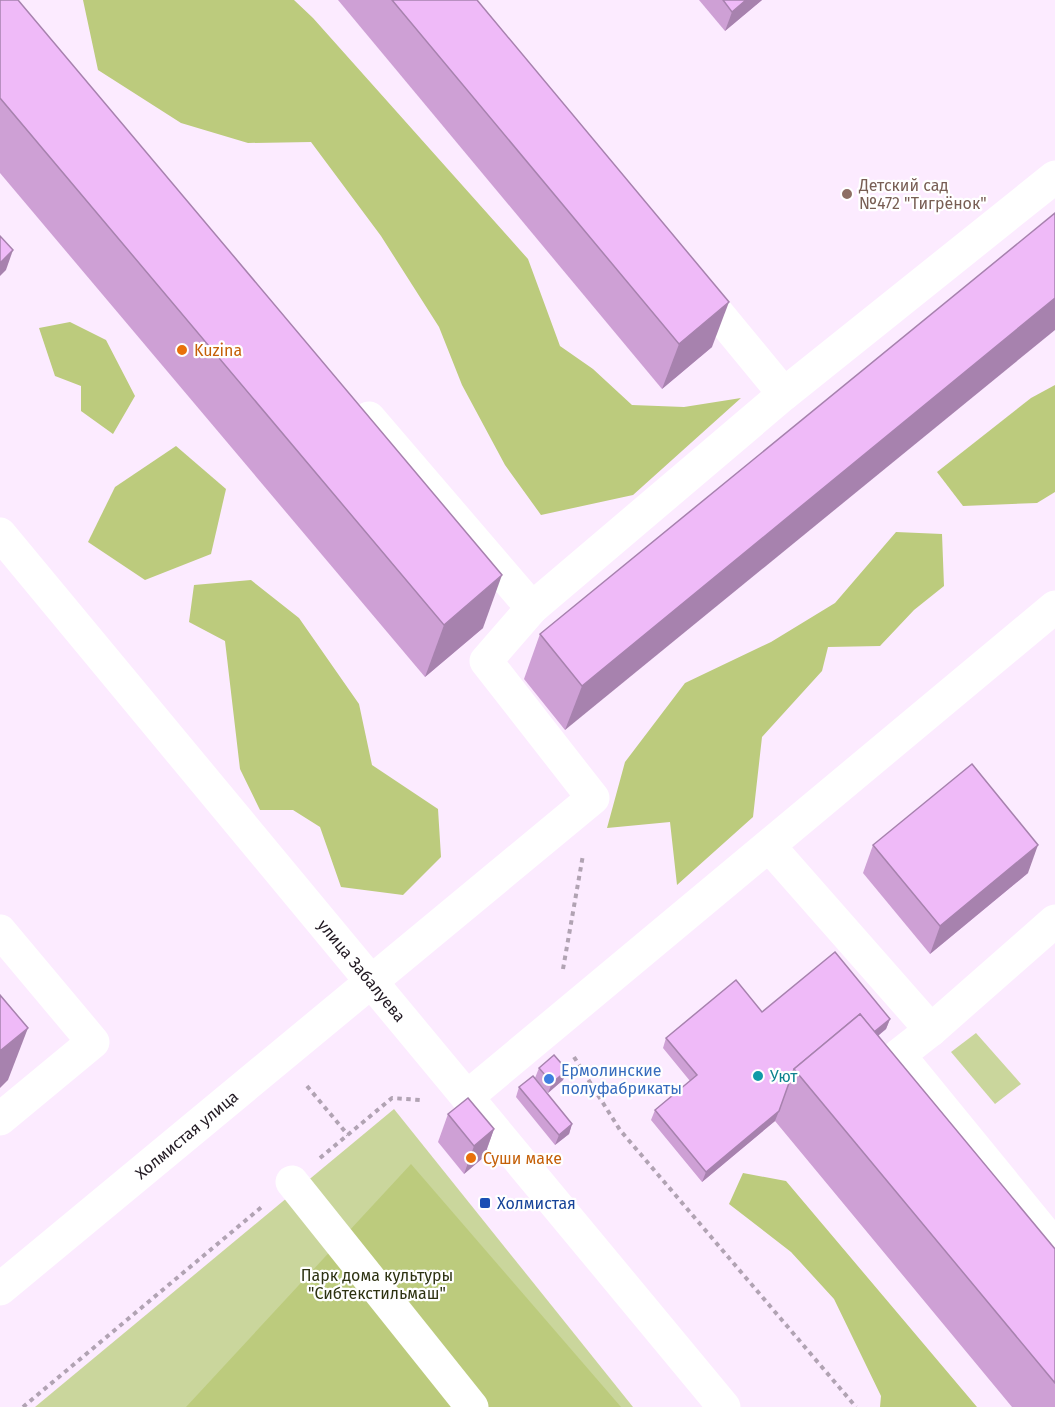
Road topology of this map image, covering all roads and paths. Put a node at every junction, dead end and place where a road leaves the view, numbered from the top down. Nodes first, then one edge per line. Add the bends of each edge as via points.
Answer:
1 (1054, 180) edge
2 (677, 266) edge
3 (784, 394) junction
4 (354, 400) edge
5 (0, 534) edge
6 (1055, 607) edge
7 (532, 608) junction
8 (769, 846) junction
9 (583, 855) dead end
10 (1055, 921) edge
11 (0, 931) edge
12 (371, 982) junction
13 (554, 1025) junction
14 (931, 1030) junction
15 (307, 1086) dead end
16 (467, 1097) junction
17 (392, 1098) dead end
18 (0, 1119) edge
19 (348, 1135) junction
20 (291, 1182) junction
21 (1055, 1246) edge
22 (0, 1289) edge
23 (23, 1407) edge
24 (472, 1407) edge
25 (724, 1407) edge
26 (856, 1407) edge

1 - 3 street
2 - 3 street
3 - 7 street
4 - 7 street
5 - 12 street, улица Забалуева
6 - 8 street
7 - 12 street, Холмистая улица via 486,661 593,798
8 - 13 street
8 - 14 street
9 - 13 path
10 - 14 street
11 - 18 street via 93,1042
12 - 16 street, улица Забалуева
12 - 22 street, Холмистая улица
13 - 16 street
13 - 26 path via 620,1130
14 - 21 street via 899,1055
15 - 19 path
16 - 25 street, улица Забалуева
17 - 19 path
19 - 20 path
20 - 23 path
20 - 24 street

